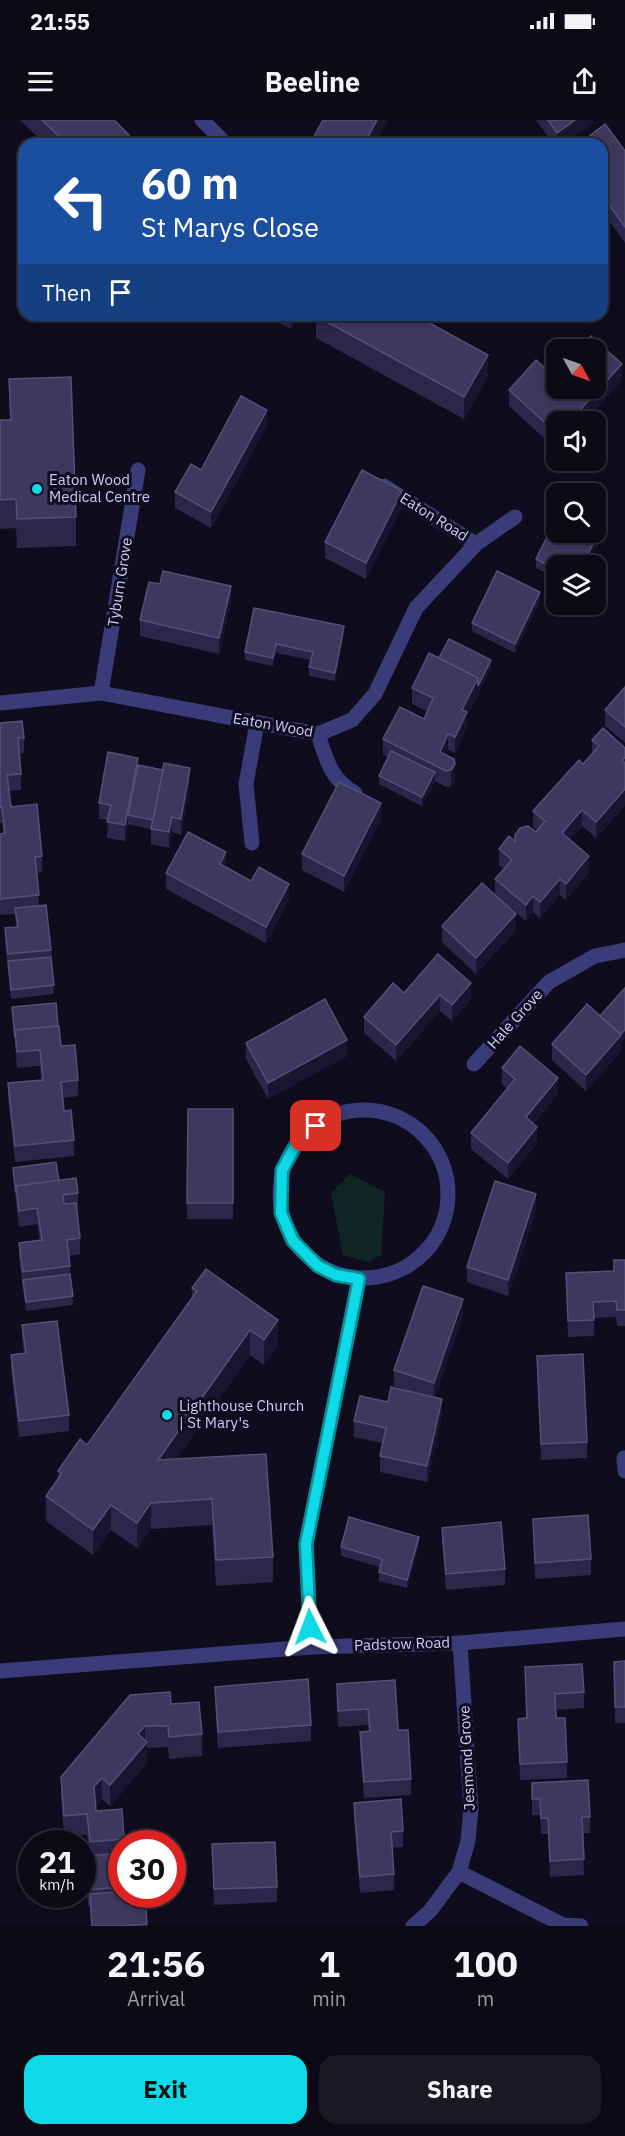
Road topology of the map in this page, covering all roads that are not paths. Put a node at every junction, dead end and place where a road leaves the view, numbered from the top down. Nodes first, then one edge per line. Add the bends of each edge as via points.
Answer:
1 (202, 120) edge
2 (219, 138) edge
3 (138, 470) dead end
4 (371, 477) edge
5 (515, 516) dead end
6 (476, 544) junction
7 (102, 693) junction
8 (0, 703) edge
9 (257, 723) junction
10 (318, 734) junction
11 (361, 796) edge
12 (252, 843) dead end
13 (625, 950) edge
14 (474, 1064) dead end
15 (359, 1279) junction
16 (625, 1629) edge
17 (460, 1643) junction
18 (311, 1647) junction
19 (0, 1671) edge
20 (459, 1872) junction
21 (413, 1926) edge
22 (581, 1926) edge

1 - 2 street
3 - 7 street, Tyburn Grove
4 - 6 street, Eaton Road
5 - 6 street, Eaton Wood
6 - 10 street, Eaton Wood via 416,608 375,694 352,720
7 - 8 street, Eaton Wood
7 - 9 street, Eaton Wood
9 - 10 street, Eaton Wood
9 - 12 street via 246,784
10 - 11 street via 337,780
13 - 14 street, Hale Grove via 595,956 549,982
15 - 15 street via 336,1275 318,1266 293,1241 281,1213 282,1170 301,1136 331,1115 371,1108 417,1126 443,1159 450,1198 434,1245 408,1267 383,1278
15 - 18 street via 306,1544
16 - 17 street, Padstow Road
17 - 18 street, Padstow Road
17 - 20 street, Jesmond Grove via 471,1809 468,1841
18 - 19 street, Padstow Road
20 - 21 street, Jesmond Grove via 430,1911
20 - 22 street via 563,1925

